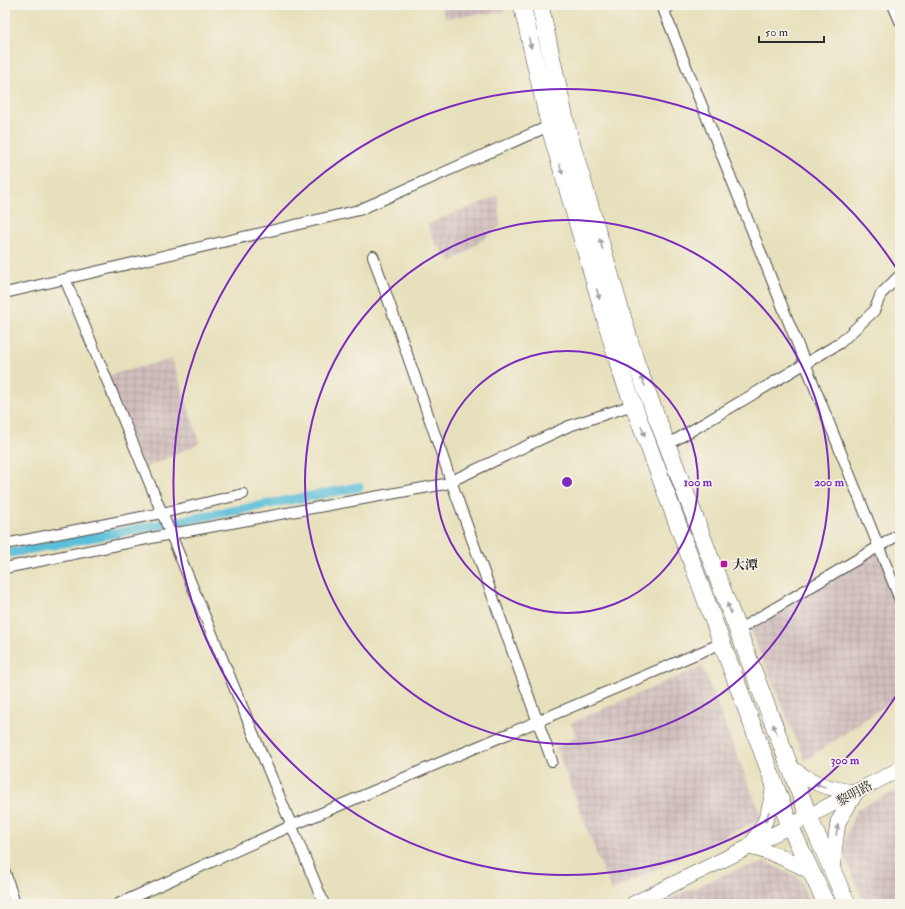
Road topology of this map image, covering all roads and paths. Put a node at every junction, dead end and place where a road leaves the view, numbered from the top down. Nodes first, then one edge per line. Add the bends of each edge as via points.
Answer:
1 (522, 5) edge
2 (540, 5) edge
3 (671, 5) edge
4 (893, 5) edge
5 (900, 21) edge
6 (549, 126) junction
7 (373, 256) dead end
8 (900, 275) edge
9 (65, 280) junction
10 (5, 293) edge
11 (806, 363) junction
12 (633, 405) junction
13 (668, 445) junction
14 (451, 482) junction
15 (243, 494) dead end
16 (162, 514) junction
17 (171, 534) junction
18 (900, 534) edge
19 (5, 544) edge
20 (878, 548) junction
21 (5, 568) edge
22 (900, 600) edge
23 (738, 630) junction
24 (722, 644) junction
25 (538, 722) junction
26 (552, 761) dead end
27 (789, 766) junction
28 (900, 769) edge
29 (774, 783) junction
30 (856, 792) junction
31 (809, 817) junction
32 (291, 826) junction
33 (790, 826) junction
34 (749, 847) junction
35 (832, 869) junction
36 (5, 872) edge
37 (811, 872) junction
38 (15, 904) edge
39 (118, 904) edge
40 (324, 904) edge
41 (633, 904) edge
42 (826, 904) edge
43 (847, 904) edge

1 -> 6 main road
13 -> 2 main road via 636,363 568,128
3 - 11 street via 664,11
4 - 5 street
6 - 9 street via 359,210
6 -> 12 main road via 620,369
7 - 14 street
8 - 11 street via 881,294 874,311 840,342
9 - 10 street
9 - 16 street
11 - 13 street
11 - 20 street
12 - 14 street via 570,426
12 -> 24 main road
23 -> 13 main road
14 - 17 street
14 - 25 street
15 - 16 street
16 - 17 street
16 - 19 street
17 - 21 street
17 - 32 street
18 - 20 street
20 - 22 street
20 - 23 street
27 -> 23 main road
24 - 25 street
24 - 29 main road
25 - 26 street
25 - 32 street
30 -> 27 main road via 830,789 814,783
27 - 31 main road
28 - 30 main road, 黎明路
29 - 33 main road
29 -> 34 main road via 768,816 762,830
30 - 31 main road, 黎明路
35 -> 30 main road via 838,822
31 - 33 main road, 黎明路
31 - 35 main road
32 - 39 street
32 - 40 street
33 - 34 main road, 黎明路
33 - 37 main road
34 - 37 main road via 785,857
34 - 41 main road, 黎明路
35 - 43 main road
36 - 38 street
37 - 42 main road

